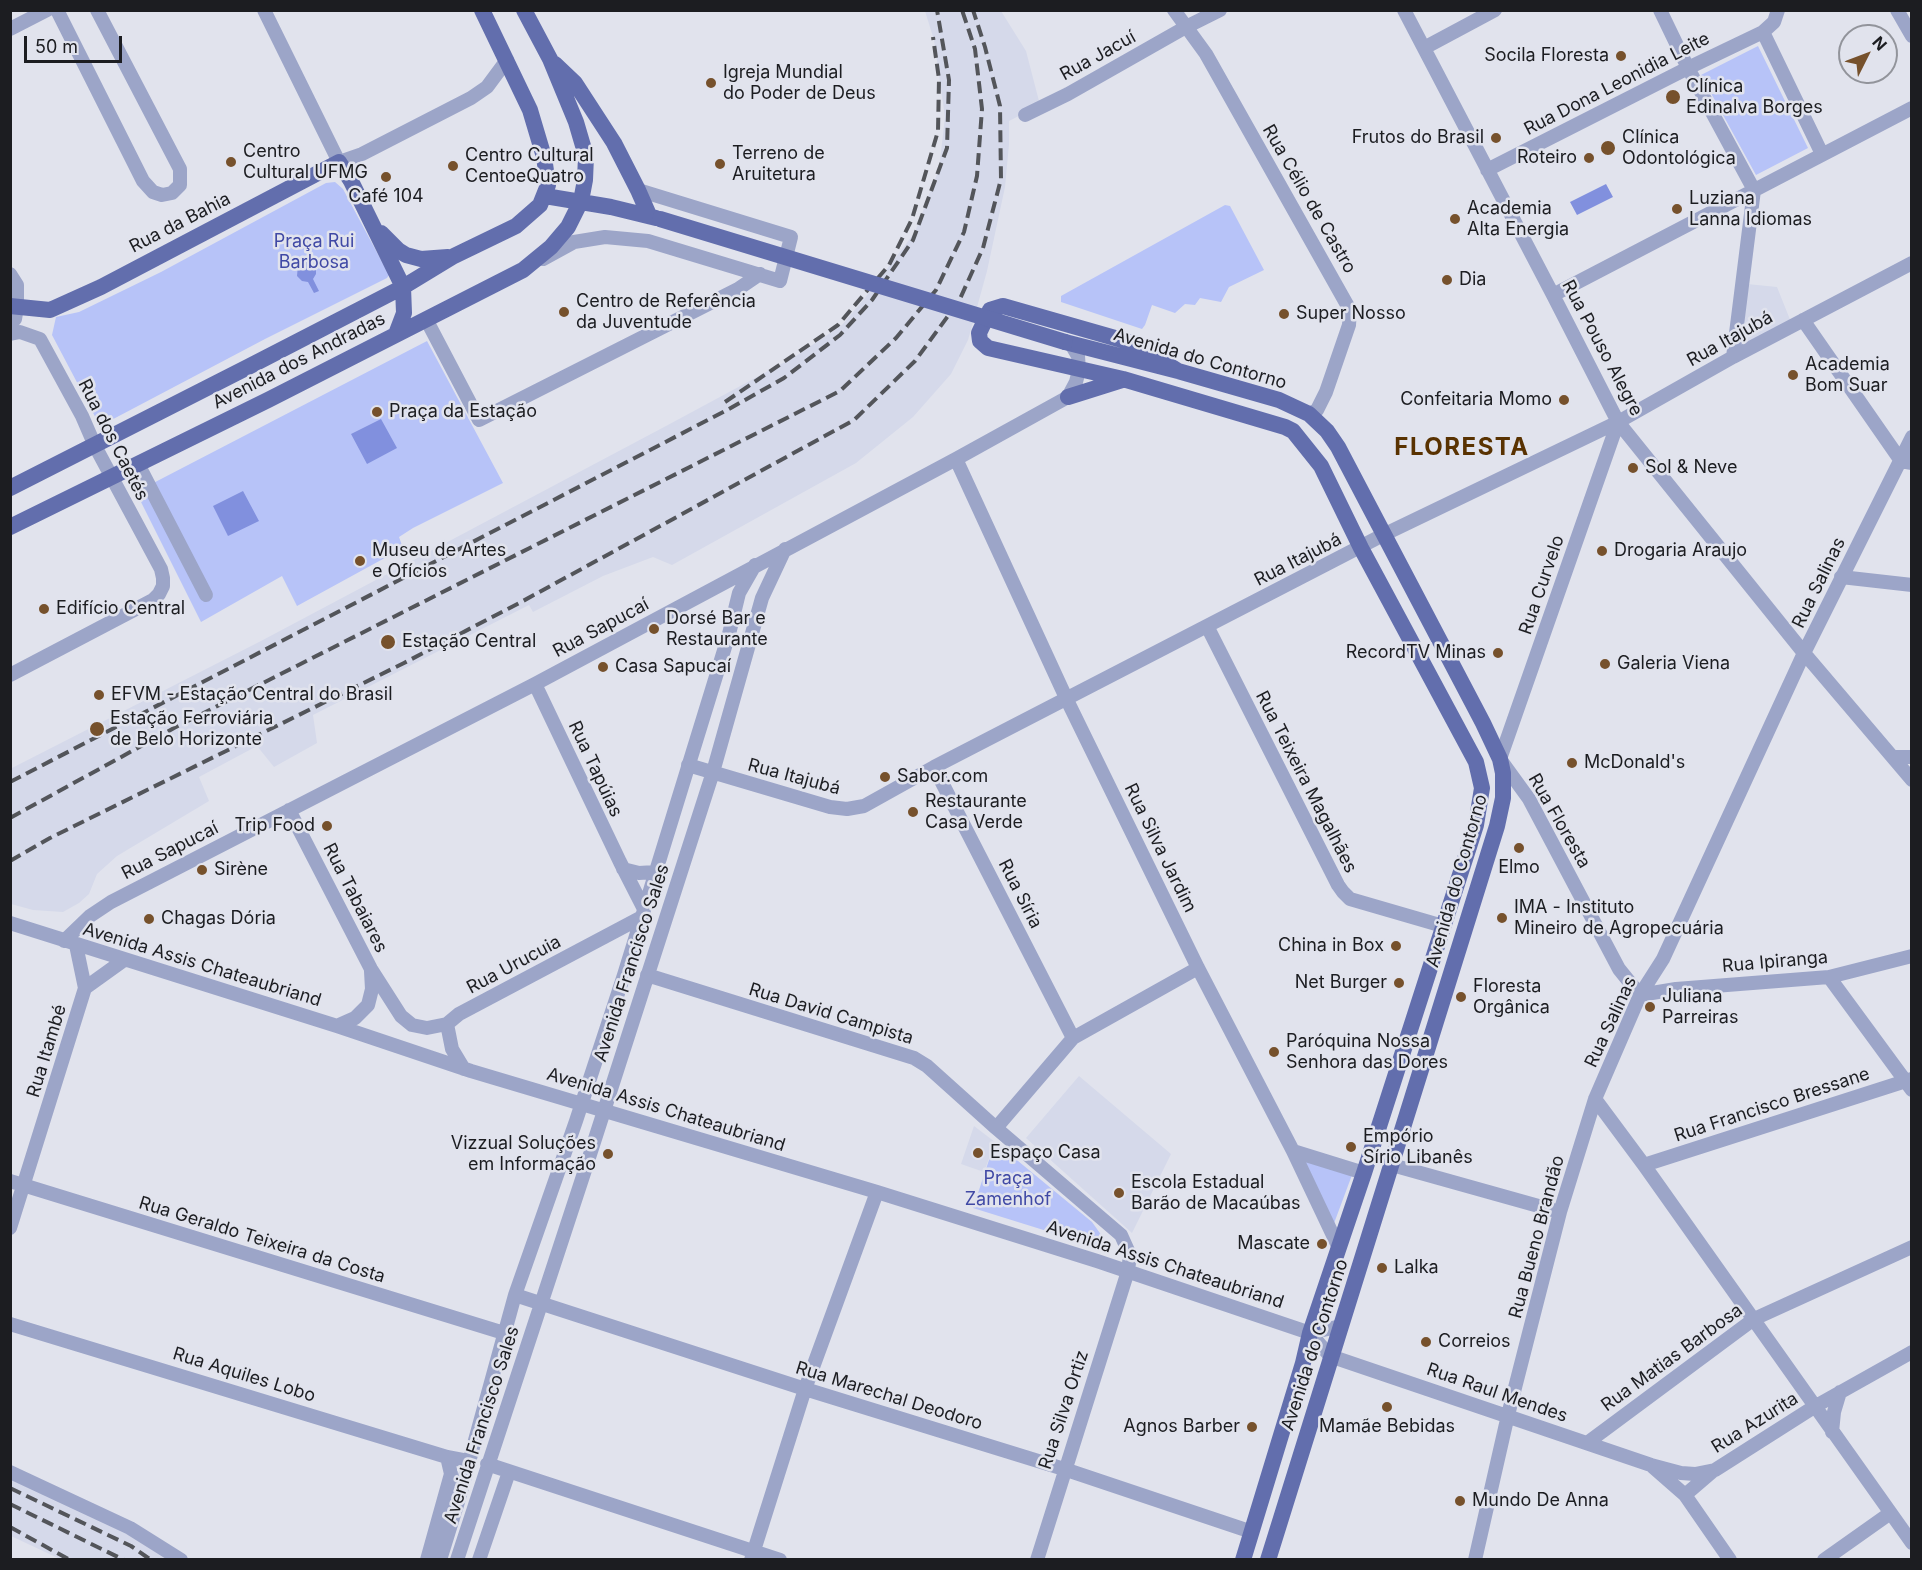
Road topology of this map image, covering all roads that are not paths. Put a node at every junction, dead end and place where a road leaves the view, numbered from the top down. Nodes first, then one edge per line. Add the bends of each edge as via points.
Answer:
1 (47, 10) edge
2 (57, 10) edge
3 (97, 10) edge
4 (264, 10) edge
5 (482, 10) edge
6 (524, 10) edge
7 (1173, 10) edge
8 (1220, 10) edge
9 (1404, 10) edge
10 (1495, 10) edge
11 (1660, 10) edge
12 (1778, 10) edge
13 (1897, 10) edge
14 (1186, 27) junction
15 (10, 29) edge
16 (1763, 32) junction
17 (1911, 36) edge
18 (1425, 48) junction
19 (550, 59) junction
20 (507, 60) junction
21 (1688, 68) junction
22 (1911, 108) edge
23 (1025, 115) dead end
24 (1822, 154) junction
25 (339, 162) junction
26 (1487, 170) junction
27 (638, 189) junction
28 (1754, 190) junction
29 (545, 196) junction
30 (581, 201) junction
31 (654, 217) junction
32 (371, 221) junction
33 (454, 256) junction
34 (1911, 263) edge
35 (523, 270) junction
36 (10, 274) edge
37 (760, 274) junction
38 (402, 287) junction
39 (1553, 295) junction
40 (14, 307) edge
41 (426, 319) junction
42 (1803, 320) junction
43 (10, 324) edge
44 (10, 334) edge
45 (396, 334) junction
46 (1068, 343) junction
47 (1733, 357) junction
48 (1079, 370) junction
49 (1178, 371) junction
50 (1123, 380) junction
51 (1068, 397) junction
52 (1309, 414) junction
53 (1617, 422) junction
54 (1911, 437) edge
55 (95, 446) junction
56 (956, 459) junction
57 (1906, 462) edge
58 (138, 464) junction
59 (112, 478) junction
60 (10, 488) edge
61 (10, 527) edge
62 (1383, 535) junction
63 (1361, 548) junction
64 (785, 549) junction
65 (755, 565) junction
66 (1841, 577) junction
67 (1911, 585) edge
68 (206, 595) dead end
69 (1207, 626) junction
70 (1804, 653) junction
71 (10, 675) edge
72 (535, 684) junction
73 (1067, 700) junction
74 (1911, 756) edge
75 (1893, 758) junction
76 (1500, 759) junction
77 (1476, 762) junction
78 (688, 765) junction
79 (934, 767) junction
80 (713, 772) junction
81 (1911, 780) edge
82 (289, 810) junction
83 (623, 869) junction
84 (656, 872) junction
85 (643, 913) junction
86 (10, 924) edge
87 (1443, 926) junction
88 (68, 942) junction
89 (1911, 956) edge
90 (124, 960) junction
91 (1198, 968) junction
92 (371, 969) junction
93 (647, 975) junction
94 (1829, 977) junction
95 (85, 988) junction
96 (1640, 995) junction
97 (447, 1024) junction
98 (337, 1026) junction
99 (1073, 1038) junction
100 (464, 1069) junction
101 (1909, 1083) edge
102 (1595, 1099) junction
103 (581, 1104) junction
104 (603, 1111) junction
105 (996, 1128) junction
106 (1293, 1151) junction
107 (1392, 1165) junction
108 (1644, 1165) junction
109 (1365, 1173) junction
110 (10, 1181) edge
111 (24, 1185) junction
112 (877, 1192) junction
113 (1560, 1212) junction
114 (10, 1228) edge
115 (1911, 1247) edge
116 (1339, 1248) junction
117 (1128, 1271) junction
118 (515, 1295) junction
119 (540, 1305) junction
120 (1754, 1319) junction
121 (10, 1324) edge
122 (1341, 1326) junction
123 (1310, 1333) junction
124 (504, 1334) junction
125 (1911, 1352) edge
126 (1330, 1356) junction
127 (805, 1389) junction
128 (1840, 1392) junction
129 (1814, 1407) junction
130 (1508, 1415) junction
131 (1832, 1432) junction
132 (1587, 1443) junction
133 (447, 1457) junction
134 (468, 1461) junction
135 (488, 1464) junction
136 (1651, 1466) junction
137 (1064, 1468) junction
138 (1715, 1470) junction
139 (10, 1472) edge
140 (509, 1472) junction
141 (1685, 1495) junction
142 (1889, 1514) junction
143 (1252, 1532) junction
144 (1911, 1543) edge
145 (752, 1555) edge
146 (181, 1560) edge
147 (427, 1560) edge
148 (440, 1560) edge
149 (457, 1560) edge
150 (479, 1560) edge
151 (780, 1560) edge
152 (1036, 1560) edge
153 (1243, 1560) edge
154 (1268, 1560) edge
155 (1475, 1560) edge
156 (1730, 1560) edge
157 (1824, 1560) edge

1 - 15 street
2 - 3 street via 142,181 153,192 172,194 180,185 180,169
4 - 25 street
5 - 20 main road
6 - 19 main road
7 - 14 street, Rua Célio de Castro
8 - 14 street, Rua Jacuí
9 - 18 street, Rua Pouso Alegre
10 - 18 street
11 - 21 street
12 - 16 street via 1774,22
13 - 17 street
14 - 23 street, Rua Jacuí
14 - 52 street, Rua Célio de Castro via 1206,54 1350,310 1349,325 1326,392 1317,410
16 - 21 street, Rua Dona Leonidia Leite
16 - 24 street
18 - 26 street, Rua Pouso Alegre
19 - 27 main road via 575,83
19 - 30 main road via 586,156
20 - 25 street, Rua da Bahia via 487,87 471,98
20 - 29 main road via 530,110 544,157 548,185
21 - 26 street, Rua Dona Leonidia Leite
21 - 28 street
22 - 24 street
24 - 28 street
25 - 32 main road
25 - 40 main road, Rua da Bahia via 50,310
26 - 39 street, Rua Pouso Alegre
27 - 31 main road
27 - 37 street via 791,237 780,281
28 - 39 street
28 - 47 street
29 - 30 main road, Avenida do Contorno
29 - 33 main road, Avenida dos Andradas via 540,206 516,226
30 - 31 main road, Avenida do Contorno
30 - 35 main road, Avenida dos Andradas via 568,227
31 - 46 main road, Avenida do Contorno, bridge
32 - 33 main road via 406,255 422,260
32 - 38 main road
33 - 38 main road, Avenida dos Andradas
34 - 42 street, Rua Itajubá
35 - 37 street via 574,242 605,237 648,241
35 - 41 main road, Avenida dos Andradas
36 - 40 street via 17,285
37 - 41 street via 738,289 479,420
38 - 45 main road via 404,313
38 - 55 main road, Avenida dos Andradas
39 - 53 street, Rua Pouso Alegre
40 - 43 street via 15,319
41 - 45 main road, Avenida dos Andradas
42 - 47 street, Rua Itajubá
42 - 57 street
44 - 55 street, Rua dos Caetés via 20,332 40,339
45 - 58 main road, Avenida dos Andradas
46 - 48 street via 1078,356
46 - 49 main road, Avenida do Contorno
47 - 53 street, Rua Itajubá
48 - 49 main road, Avenida do Contorno via 988,348 979,333 987,314 1003,306 1125,341
48 - 50 main road, Avenida do Contorno
48 - 51 street
49 - 52 main road, Avenida do Contorno via 1279,400
50 - 51 main road
50 - 63 main road, Avenida do Contorno via 1293,431 1321,466
51 - 56 street, Rua Sapucaí
52 - 62 main road, Avenida do Contorno via 1338,447
53 - 62 street, Rua Itajubá
53 - 70 street, Rua Pouso Alegre
53 - 76 street, Rua Curvelo
54 - 57 street, Rua Salinas
55 - 59 street, Rua dos Caetés
55 - 60 main road, Avenida dos Andradas
56 - 64 street, Rua Sapucaí
56 - 73 street, Rua Silva Jardim
57 - 66 street, Rua Salinas
58 - 59 main road, Avenida dos Andradas
58 - 68 street
59 - 61 main road, Avenida dos Andradas
59 - 71 street, Rua dos Caetés via 161,569 163,586 159,594
62 - 63 street, Rua Itajubá
62 - 76 main road, Avenida do Contorno
63 - 69 street, Rua Itajubá
63 - 77 main road, Avenida do Contorno
64 - 65 street, Rua Sapucaí
64 - 80 street, Avenida Francisco Sales via 762,598
65 - 72 street, Rua Sapucaí
65 - 78 street, Avenida Francisco Sales via 739,593
66 - 67 street
66 - 70 street, Rua Salinas
69 - 73 street, Rua Itajubá
69 - 87 street, Rua Teixeira Magalhães via 1338,885 1350,899
70 - 75 street, Rua Pouso Alegre
70 - 96 street, Rua Salinas via 1663,959
72 - 82 street, Rua Sapucaí
72 - 83 street, Rua Tapúias
73 - 79 street, Rua Itajubá
73 - 91 street, Rua Silva Jardim
74 - 75 street
75 - 81 street, Rua Pouso Alegre
76 - 77 main road
76 - 96 street, Rua Floresta via 1529,799 1619,969
76 - 107 main road, Avenida do Contorno via 1503,798 1497,826
77 - 87 main road, Avenida do Contorno via 1481,777 1481,801
78 - 80 street, Rua Itajubá
78 - 84 street, Avenida Francisco Sales
79 - 80 street, Rua Itajubá via 864,806 847,809
79 - 99 street, Rua Síria
80 - 93 street, Avenida Francisco Sales
82 - 88 street, Rua Sapucaí via 111,902 90,916
82 - 92 street, Rua Tabaiares
83 - 84 street
83 - 85 street, Rua Tapúias
84 - 85 street, Avenida Francisco Sales
85 - 97 street, Rua Urucuia
85 - 103 street, Avenida Francisco Sales
86 - 88 street, Avenida Assis Chateaubriand
87 - 109 main road, Avenida do Contorno
88 - 90 street, Avenida Assis Chateaubriand
88 - 95 street, Rua Itambé
89 - 94 street, Rua Ipiranga
90 - 95 street, Rua Itambé
90 - 98 street, Avenida Assis Chateaubriand
91 - 99 street
91 - 106 street, Rua Silva Jardim
92 - 97 street via 401,1016 412,1024 427,1028
92 - 98 street, Rua Tabaiares via 368,1005 355,1018
93 - 104 street, Avenida Francisco Sales
93 - 105 street, Rua David Campista via 914,1058
94 - 96 street, Rua Ipiranga
94 - 101 street
95 - 111 street, Rua Itambé
96 - 102 street, Rua Salinas
97 - 100 street via 452,1049
98 - 100 street, Avenida Assis Chateaubriand
99 - 105 street
100 - 103 street, Avenida Assis Chateaubriand
101 - 108 street, Rua Francisco Bressane
102 - 108 street
102 - 113 street, Rua Bueno Brandão
103 - 104 street, Avenida Assis Chateaubriand
103 - 118 street, Avenida Francisco Sales
104 - 112 street, Avenida Assis Chateaubriand
104 - 119 street, Avenida Francisco Sales
105 - 117 street, Rua David Campista via 1121,1235 1130,1255
106 - 109 street
106 - 116 street, Rua Silva Jardim
107 - 113 street
107 - 122 main road, Avenida do Contorno
108 - 120 street
109 - 116 main road, Avenida do Contorno
110 - 111 street, Rua Geraldo Teixeira da Costa
111 - 114 street, Rua Itambé
111 - 124 street, Rua Geraldo Teixeira da Costa
112 - 117 street, Avenida Assis Chateaubriand
112 - 127 street
113 - 130 street, Rua Bueno Brandão
115 - 120 street, Rua Matias Barbosa
116 - 123 main road, Avenida do Contorno
117 - 123 street, Avenida Assis Chateaubriand
117 - 137 street, Rua Silva Ortiz
118 - 119 street, Rua Marechal Deodoro
118 - 124 street, Avenida Francisco Sales
119 - 127 street, Rua Marechal Deodoro
119 - 135 street, Avenida Francisco Sales
120 - 129 street
120 - 132 street, Rua Matias Barbosa
121 - 133 street, Rua Aquiles Lobo
122 - 123 street
122 - 126 main road, Avenida do Contorno
123 - 126 street
123 - 143 main road, Avenida do Contorno
124 - 134 street, Avenida Francisco Sales
125 - 128 street, Rua Azurita
126 - 130 street, Rua Raul Mendes
126 - 154 main road, Avenida do Contorno
127 - 137 street, Rua Marechal Deodoro
127 - 145 street
128 - 129 street, Rua Azurita
128 - 131 street
129 - 131 street
129 - 138 street, Rua Azurita
130 - 132 street, Rua Raul Mendes
130 - 155 street, Rua Bueno Brandão
131 - 142 street
132 - 136 street, Rua Raul Mendes
133 - 134 street, Rua Aquiles Lobo
133 - 147 street, Avenida Francisco Sales via 451,1474
134 - 148 street, Avenida Francisco Sales
135 - 140 street
135 - 149 street, Avenida Francisco Sales
136 - 138 street, Rua Azurita via 1688,1473
136 - 141 street
137 - 143 street, Rua Marechal Deodoro
137 - 152 street, Rua Silva Ortiz
138 - 141 street, Rua Azurita
139 - 146 street via 130,1528
140 - 145 street
140 - 150 street
141 - 156 street
142 - 144 street
142 - 157 street
143 - 153 main road, Avenida do Contorno
145 - 151 street

